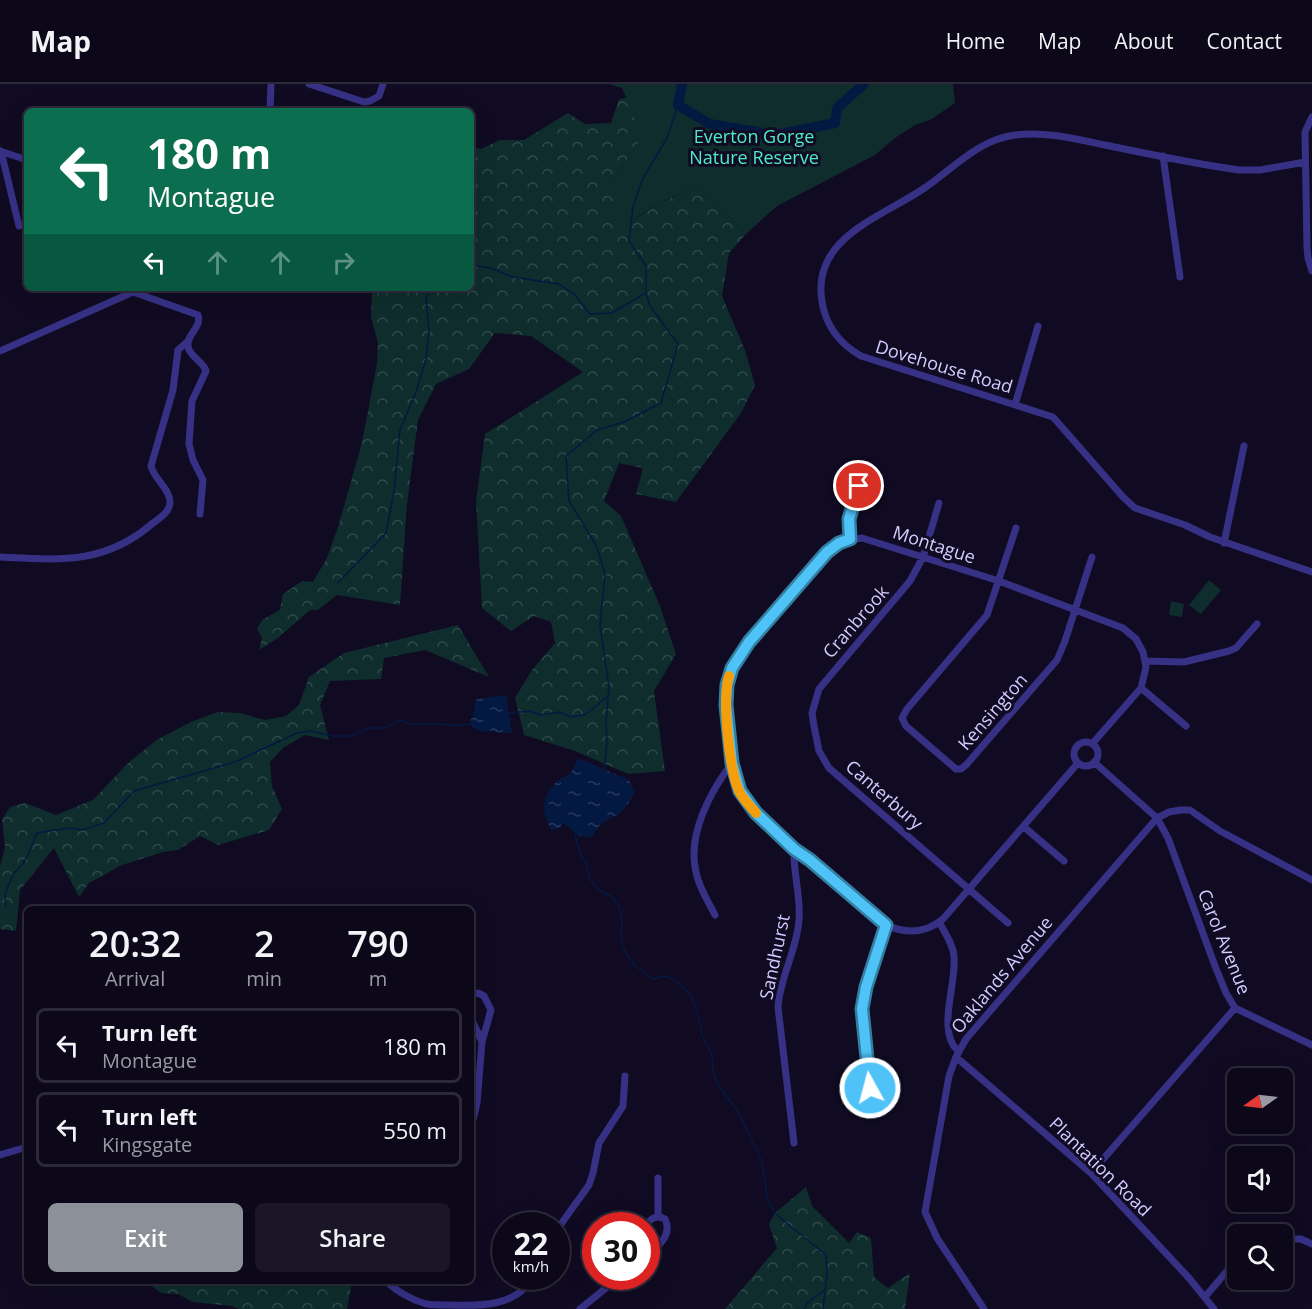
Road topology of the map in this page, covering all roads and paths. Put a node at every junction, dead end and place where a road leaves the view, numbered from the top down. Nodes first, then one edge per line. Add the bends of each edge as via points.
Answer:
1 (271, 84) edge
2 (309, 84) edge
3 (383, 84) edge
4 (270, 108) edge
5 (1312, 117) edge
6 (0, 151) edge
7 (1163, 156) junction
8 (24, 159) edge
9 (1305, 162) junction
10 (19, 226) dead end
11 (1312, 271) edge
12 (1180, 277) dead end
13 (1038, 326) dead end
14 (188, 340) junction
15 (0, 351) edge
16 (1015, 405) junction
17 (1244, 446) dead end
18 (863, 473) dead end
19 (939, 503) dead end
20 (200, 514) dead end
21 (1016, 528) dead end
22 (850, 539) junction
23 (1224, 543) junction
24 (0, 557) edge
25 (922, 557) junction
26 (1092, 557) dead end
27 (1312, 571) edge
28 (999, 581) junction
29 (1076, 610) junction
30 (1257, 624) dead end
31 (1145, 661) junction
32 (1141, 688) junction
33 (814, 706) joint
34 (1186, 726) dead end
35 (1092, 744) junction
36 (1094, 762) junction
37 (732, 763) junction
38 (1078, 763) junction
39 (1156, 818) junction
40 (1024, 826) junction
41 (794, 849) junction
42 (1064, 861) dead end
43 (1312, 880) edge
44 (969, 888) junction
45 (715, 915) dead end
46 (939, 922) junction
47 (1008, 923) dead end
48 (886, 925) junction
49 (474, 994) edge
50 (1234, 1008) junction
51 (474, 1025) edge
52 (482, 1042) junction
53 (1312, 1045) edge
54 (957, 1054) junction
55 (625, 1076) dead end
56 (870, 1088) dead end
57 (474, 1116) edge
58 (794, 1143) dead end
59 (24, 1149) edge
60 (0, 1155) edge
61 (1091, 1173) junction
62 (658, 1178) dead end
63 (570, 1212) edge
64 (658, 1212) edge
65 (660, 1218) edge
66 (1293, 1239) edge
67 (1312, 1244) edge
68 (660, 1245) edge
69 (1227, 1271) edge
70 (390, 1284) edge
71 (521, 1290) edge
72 (604, 1290) edge
73 (1205, 1297) junction
74 (470, 1308) edge
75 (580, 1309) edge
76 (984, 1309) edge
77 (1214, 1309) edge

1 - 4 street
2 - 3 street via 364,102 379,96
5 - 9 street via 1305,132
6 - 8 street
6 - 10 street
7 - 9 street, Dovehouse Road via 1249,171
7 - 12 street
7 - 16 street, Dovehouse Road via 1059,136 1021,134 1000,138 974,150 919,192 857,229 830,256 821,282 823,306 831,328 850,349 873,361
9 - 11 street via 1308,258
13 - 16 street
14 - 15 street via 198,325 198,315 134,292
14 - 20 street via 190,352 206,371 192,401 189,444 203,480
14 - 24 street via 178,350 173,390 151,466 168,494 167,512 146,530 99,554 70,559
16 - 23 street, Dovehouse Road via 1056,419 1133,507 1180,522
17 - 23 street
18 - 22 street via 849,519
19 - 25 street, Cranbrook
21 - 28 street
22 - 25 street, Montague via 862,538
22 - 37 street via 827,552 735,661 726,692
23 - 27 street, Dovehouse Road
25 - 28 street, Montague
25 - 33 street, Cranbrook via 904,589 822,684
26 - 29 street
28 - 29 street, Montague
28 - 29 street, Kensington via 987,615 902,718 906,726 956,769 966,765 1052,666
29 - 31 street, Montague via 1126,630 1139,644
30 - 31 street via 1243,642 1229,651 1184,662
31 - 32 street
32 - 34 street
32 - 35 street
33 - 44 street, Canterbury via 817,743 826,764
35 - 36 street via 1097,754
35 - 38 street via 1077,745 1074,752
36 - 38 street via 1085,766
36 - 39 street, Carol Avenue
37 - 41 street via 744,799
37 - 45 street via 704,812 694,847 697,877
38 - 40 street
39 - 43 street via 1190,810 1220,831
39 - 50 street, Carol Avenue via 1168,838
39 - 54 street, Oaklands Avenue via 1000,997
40 - 42 street
40 - 44 street
41 - 48 street
41 - 58 street, Sandhurst via 800,920 778,1007
44 - 46 street
44 - 47 street, Canterbury
46 - 48 street via 909,932
46 - 54 street via 954,957 949,1031
48 - 56 street via 862,1009
49 - 52 street via 482,994 490,1006
50 - 53 street
50 - 61 street, Carol Avenue
51 - 52 street
52 - 57 street
54 - 61 street, Plantation Road
54 - 76 street, Oaklands Avenue via 946,1090 925,1212
55 - 63 street via 623,1106 598,1143 594,1173
59 - 60 street
61 - 73 street, Plantation Road
62 - 64 street
65 - 68 street via 666,1221
66 - 67 street
69 - 73 street
70 - 74 street via 427,1304
71 - 74 street via 507,1299
72 - 75 street
73 - 77 street, Plantation Road

